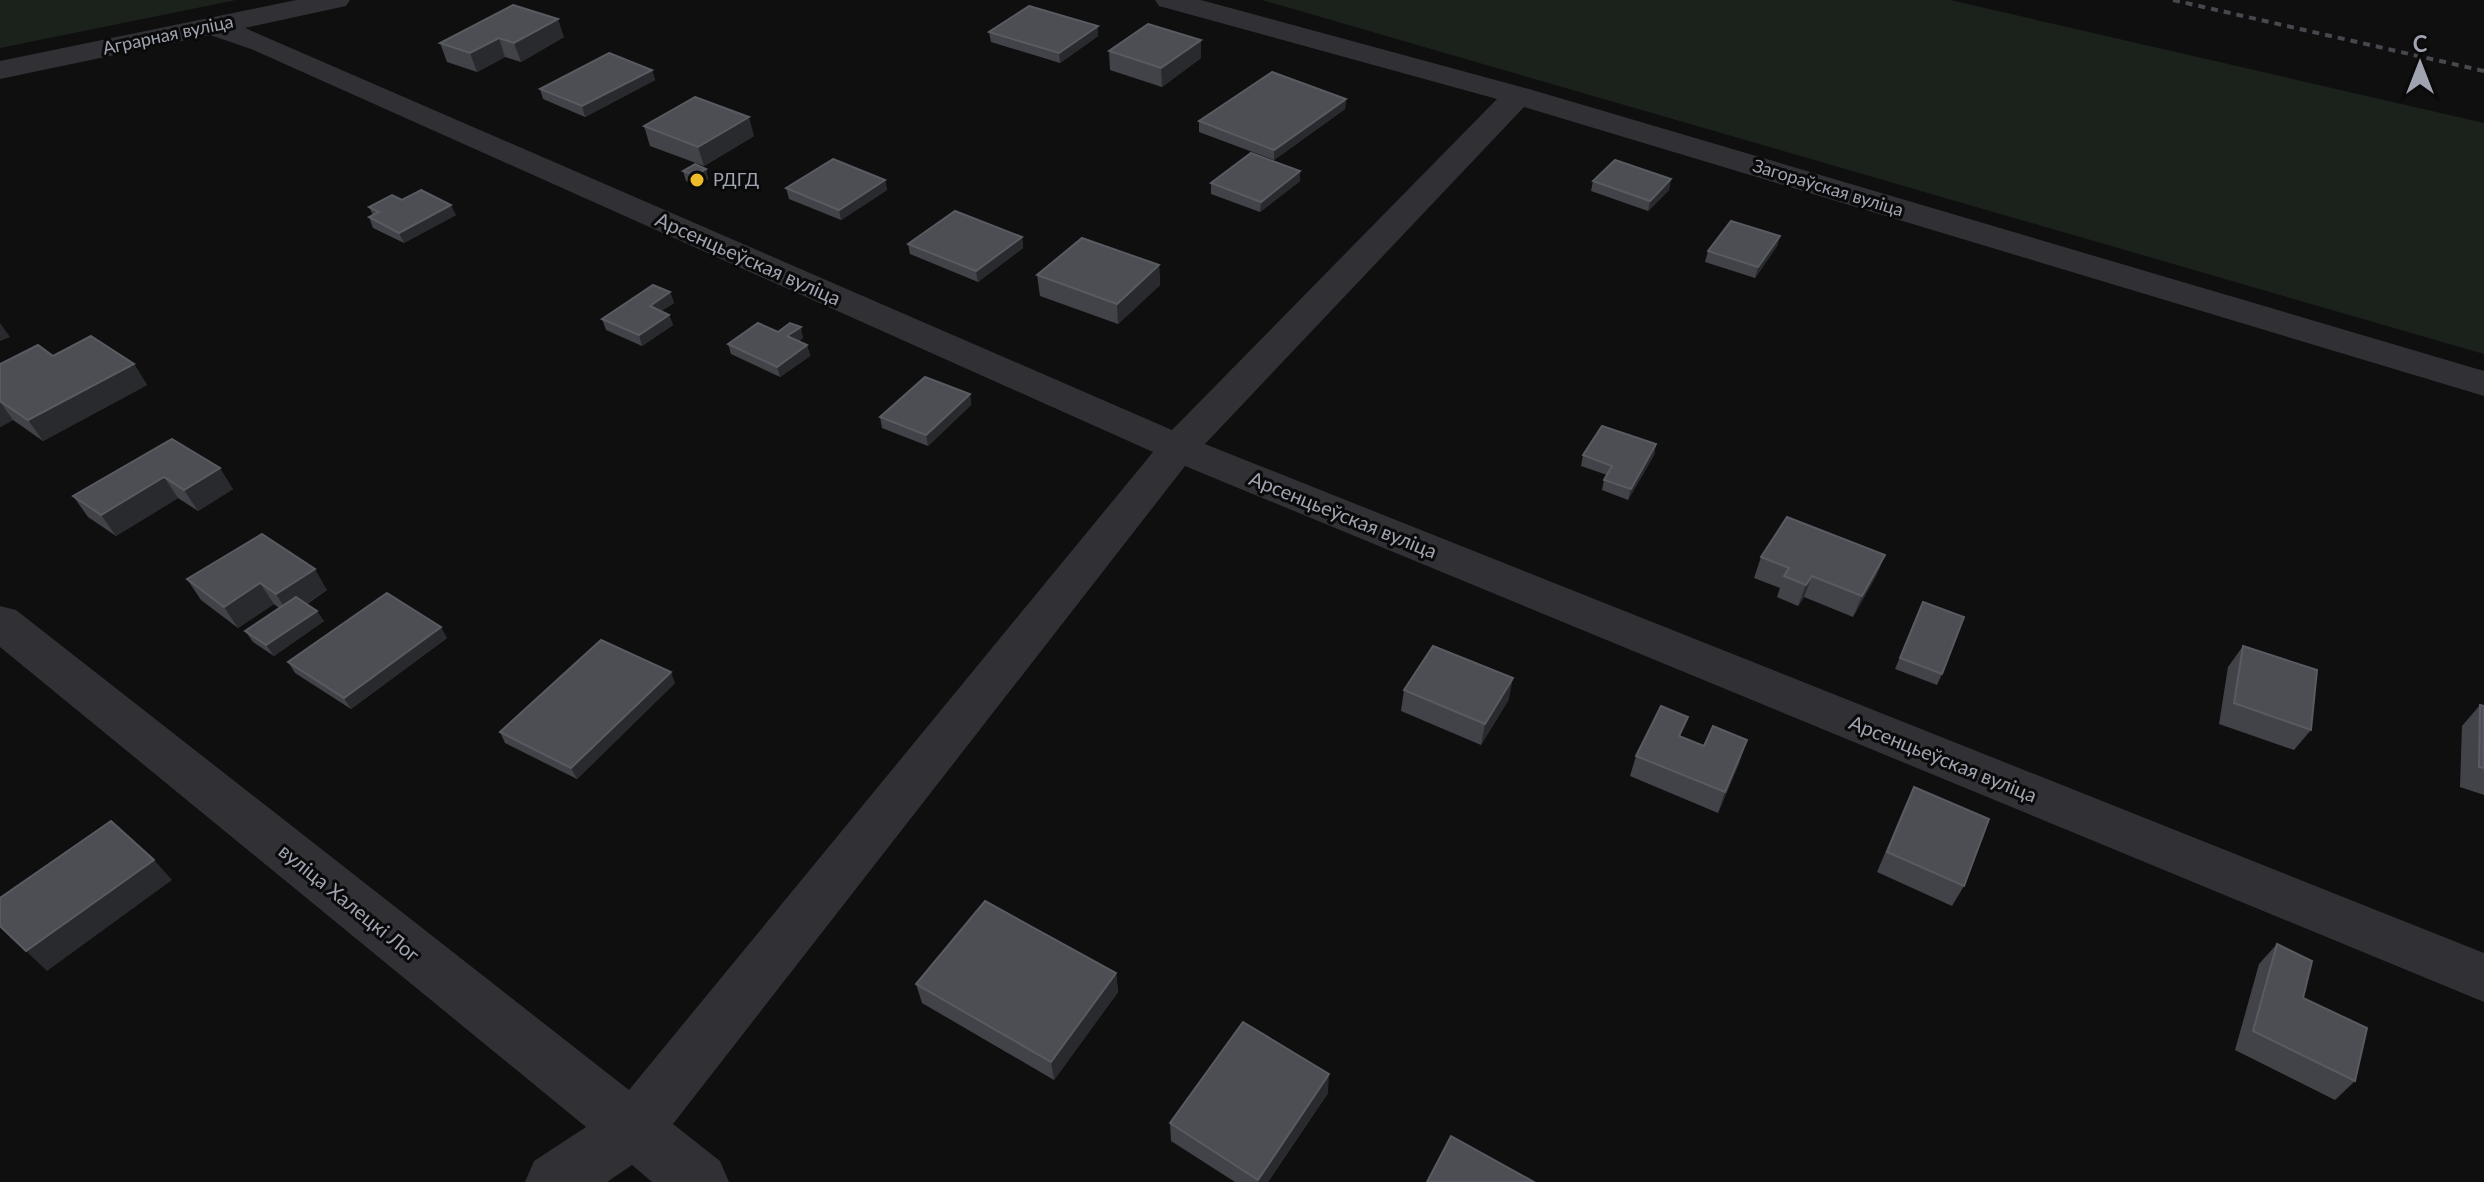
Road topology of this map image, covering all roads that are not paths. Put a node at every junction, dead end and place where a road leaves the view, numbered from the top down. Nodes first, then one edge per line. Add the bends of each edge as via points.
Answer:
1 (336, 0) edge
2 (1169, 0) edge
3 (213, 26) junction
4 (0, 70) edge
5 (1518, 95) junction
6 (2484, 384) edge
7 (1178, 448) junction
8 (0, 622) edge
9 (2484, 978) edge
10 (632, 1131) junction
11 (555, 1182) edge
12 (699, 1182) edge

1 - 3 street, Аграрная вуліца
2 - 5 street, Загораўская вуліца
3 - 4 street, Аграрная вуліца
3 - 7 street, Арсенцьеўская вуліца
5 - 6 street, Загораўская вуліца
5 - 7 street
7 - 9 street, Арсенцьеўская вуліца
7 - 10 street
8 - 10 street, вуліца Халецкі Лог
10 - 11 street
10 - 12 street, вуліца Халецкі Лог

